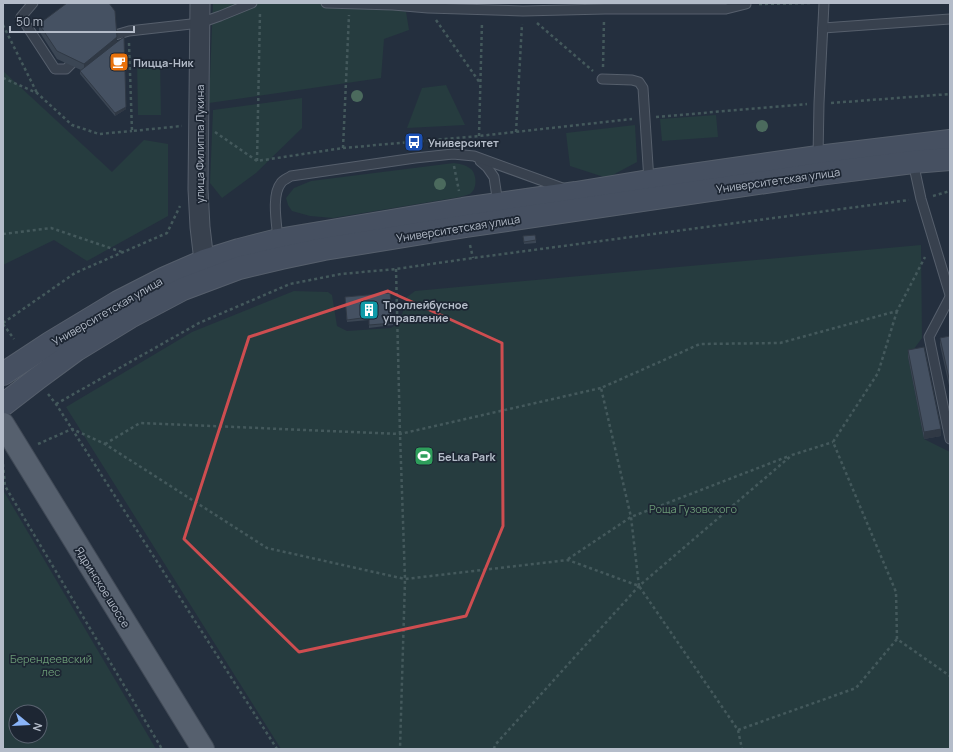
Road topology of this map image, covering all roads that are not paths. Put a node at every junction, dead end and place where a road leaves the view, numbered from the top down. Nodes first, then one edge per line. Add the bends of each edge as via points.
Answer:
1 (33, 3) edge
2 (200, 3) edge
3 (252, 3) edge
4 (326, 3) edge
5 (746, 3) edge
6 (824, 3) edge
7 (393, 4) edge
8 (950, 19) edge
9 (200, 23) junction
10 (823, 28) junction
11 (602, 79) road end
12 (950, 141) edge
13 (912, 153) junction
14 (474, 156) junction
15 (950, 159) edge
16 (819, 166) junction
17 (651, 190) junction
18 (576, 193) junction
19 (499, 213) junction
20 (280, 249) junction
21 (207, 270) junction
22 (950, 296) edge
23 (3, 374) edge
24 (3, 405) edge
25 (3, 424) edge
26 (950, 439) edge
27 (203, 749) edge

1 - 9 lane via 21,17 54,69 66,69 90,45 129,31
2 - 9 street, улица Филиппа Лукина
3 - 9 lane
4 - 7 lane
5 - 7 lane via 726,9 523,11 428,8
6 - 10 lane
8 - 10 lane
9 - 21 street, улица Филиппа Лукина via 198,189 200,228
10 - 16 lane
11 - 17 lane via 632,80 640,82 643,88
12 - 13 main road, Университетская улица
13 - 15 main road, Университетская улица
13 - 16 main road, Университетская улица
13 - 22 lane via 921,199
14 - 18 lane
14 - 19 lane via 494,177
14 - 20 lane via 453,154 415,158 291,176 281,182 276,190
16 - 17 main road, Университетская улица
17 - 18 main road, Университетская улица
17 - 19 main road, Университетская улица
18 - 19 main road, Университетская улица
19 - 20 main road, Университетская улица
20 - 21 main road, Университетская улица via 239,250
21 - 23 main road, Университетская улица via 165,278 118,302
21 - 24 main road, Университетская улица via 184,289 130,317 76,350
22 - 26 lane via 929,337
25 - 27 main road, Ядринское шоссе

